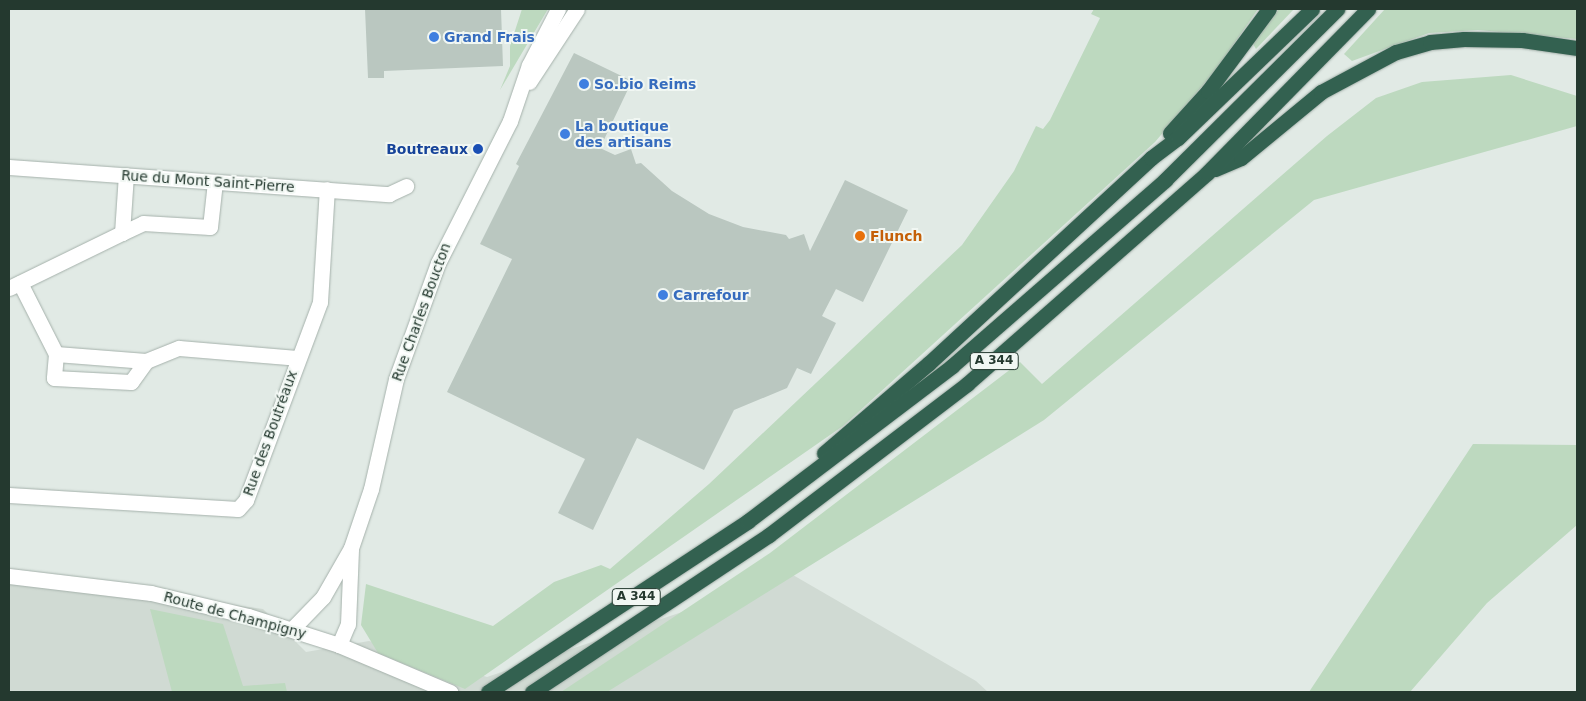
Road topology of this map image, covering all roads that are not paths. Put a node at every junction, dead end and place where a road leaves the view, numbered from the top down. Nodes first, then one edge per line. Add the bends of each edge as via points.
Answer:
1 (558, 9) edge
2 (577, 9) edge
3 (1269, 9) edge
4 (1312, 9) edge
5 (1337, 9) edge
6 (1368, 9) edge
7 (1577, 48) edge
8 (524, 89) junction
9 (1151, 158) junction
10 (9, 167) edge
11 (1207, 173) junction
12 (126, 176) junction
13 (215, 182) junction
14 (406, 186) dead end
15 (327, 190) junction
16 (122, 233) junction
17 (15, 285) edge
18 (56, 354) junction
19 (297, 358) junction
20 (146, 361) junction
21 (9, 495) edge
22 (781, 497) junction
23 (351, 548) junction
24 (9, 576) edge
25 (293, 628) junction
26 (339, 644) junction
27 (450, 692) edge
28 (488, 692) edge
29 (532, 692) edge

1 - 8 street, Rue Charles Boucton via 529,65
2 - 8 street, Rue Charles Boucton
3 - 9 highway via 1208,91
4 - 9 highway via 1178,138
5 - 22 highway, A 344 via 1165,180 1048,285 952,366
6 - 11 highway, A 344
7 - 11 highway via 1522,40 1464,39 1430,42 1396,52 1321,92 1241,158
8 - 23 street, Rue Charles Boucton via 438,263 396,379 371,489
9 - 22 highway via 928,364 830,446
10 - 12 street, Rue du Mont Saint-Pierre
11 - 29 highway, A 344 via 1035,327 851,474 706,578
12 - 13 street, Rue du Mont Saint-Pierre
12 - 16 street
13 - 15 street, Rue du Mont Saint-Pierre
13 - 16 street via 210,227 143,223
14 - 15 street, Rue du Mont Saint-Pierre via 389,194
15 - 19 street, Rue des Boutréaux via 320,302
16 - 17 street
17 - 18 street
18 - 20 street
18 - 20 street via 54,378 131,382
19 - 20 street via 179,348
19 - 21 street, Rue des Boutréaux via 246,500 238,509
22 - 28 highway, A 344 via 679,569
23 - 25 street, Rue Charles Boucton via 323,597
23 - 26 street, Rue Charles Boucton via 348,624
24 - 25 street, Route de Champigny via 151,593
25 - 26 street, Route de Champigny
26 - 27 street, Route de Champigny

